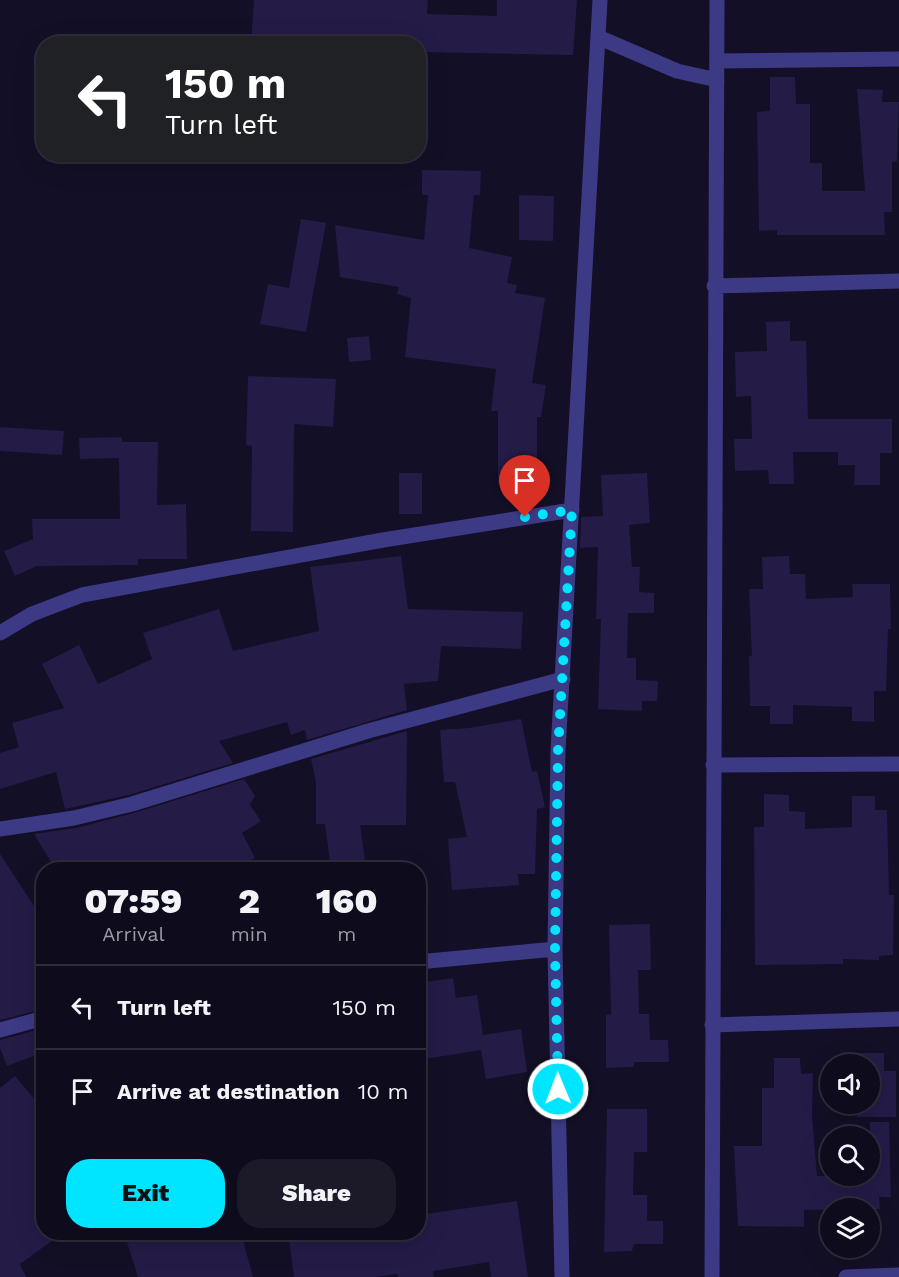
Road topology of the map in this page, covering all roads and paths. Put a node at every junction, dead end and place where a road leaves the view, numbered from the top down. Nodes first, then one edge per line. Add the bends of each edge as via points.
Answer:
1 (600, 0) edge
2 (717, 0) edge
3 (598, 37) junction
4 (899, 58) edge
5 (717, 62) junction
6 (717, 80) junction
7 (899, 281) edge
8 (714, 286) junction
9 (572, 510) junction
10 (0, 633) edge
11 (563, 679) junction
12 (899, 764) edge
13 (713, 765) junction
14 (0, 829) edge
15 (555, 949) junction
16 (426, 961) edge
17 (899, 1019) edge
18 (36, 1020) edge
19 (712, 1025) junction
20 (0, 1030) edge
21 (899, 1275) edge
22 (562, 1277) edge
23 (712, 1277) edge
24 (846, 1277) edge

1 - 3 street
2 - 5 street
3 - 6 street via 677,71
3 - 9 street
4 - 5 street
5 - 6 street
6 - 8 street
7 - 8 street
8 - 13 street
9 - 10 street via 82,595 32,614
9 - 11 street
11 - 14 street via 368,731 132,804
11 - 15 street
12 - 13 street
13 - 19 street
15 - 16 street
15 - 22 street
17 - 19 street
18 - 20 street
19 - 23 street
21 - 24 street

